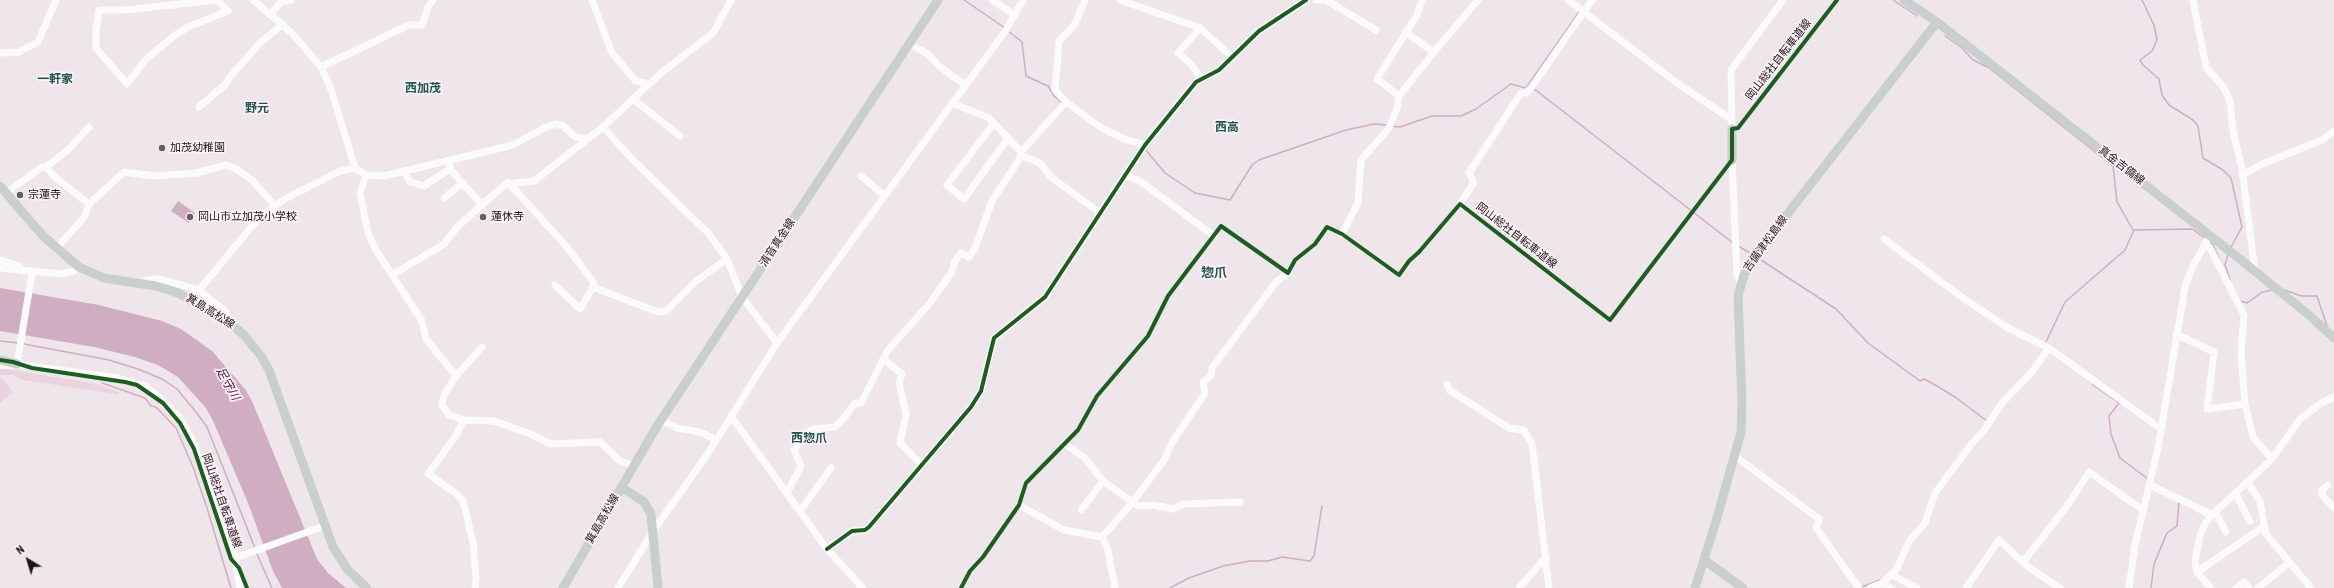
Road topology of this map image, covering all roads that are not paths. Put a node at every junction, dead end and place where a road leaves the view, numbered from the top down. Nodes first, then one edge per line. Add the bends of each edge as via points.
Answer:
1 (56, 0) edge
2 (217, 0) edge
3 (253, 0) edge
4 (291, 0) edge
5 (433, 0) edge
6 (592, 0) edge
7 (731, 0) edge
8 (938, 0) edge
9 (992, 0) edge
10 (1023, 0) edge
11 (1085, 0) edge
12 (1120, 0) edge
13 (1306, 0) edge
14 (1316, 0) edge
15 (1325, 0) edge
16 (1422, 0) edge
17 (1478, 0) edge
18 (1568, 0) edge
19 (1592, 0) edge
20 (1783, 0) edge
21 (1904, 0) edge
22 (2193, 0) edge
23 (282, 1) edge
24 (1139, 3) edge
25 (1584, 13) junction
26 (271, 14) junction
27 (1015, 15) junction
28 (1937, 22) junction
29 (283, 24) junction
30 (1200, 28) junction
31 (1376, 30) dead end
32 (1406, 32) junction
33 (909, 44) junction
34 (1434, 52) junction
35 (0, 53) edge
36 (1232, 57) junction
37 (321, 67) junction
38 (1202, 78) junction
39 (649, 84) junction
40 (965, 85) junction
41 (1399, 96) junction
42 (633, 99) junction
43 (1066, 102) junction
44 (952, 104) junction
45 (199, 107) dead end
46 (1731, 119) junction
47 (994, 122) junction
48 (89, 127) dead end
49 (603, 127) junction
50 (1732, 129) joint
51 (2334, 131) edge
52 (680, 136) dead end
53 (1008, 138) junction
54 (588, 139) junction
55 (1145, 145) junction
56 (1021, 153) junction
57 (1732, 160) joint
58 (450, 161) junction
59 (46, 167) junction
60 (355, 168) junction
61 (450, 169) junction
62 (404, 171) junction
63 (1125, 175) junction
64 (2243, 175) junction
65 (366, 176) junction
66 (861, 176) dead end
67 (463, 183) junction
68 (0, 186) edge
69 (512, 186) junction
70 (6, 193) junction
71 (885, 196) junction
72 (444, 198) dead end
73 (89, 204) junction
74 (1460, 204) dead end
75 (482, 205) junction
76 (275, 206) junction
77 (1100, 213) junction
78 (1342, 234) dead end
79 (1214, 236) dead end
80 (1884, 239) dead end
81 (2207, 240) junction
82 (57, 248) junction
83 (727, 258) junction
84 (0, 260) edge
85 (79, 266) junction
86 (0, 268) edge
87 (23, 271) junction
88 (2255, 272) junction
89 (1288, 273) dead end
90 (32, 274) junction
91 (392, 275) junction
92 (137, 283) junction
93 (1741, 284) junction
94 (556, 285) dead end
95 (593, 287) junction
96 (199, 290) junction
97 (742, 297) junction
98 (229, 322) junction
99 (2176, 334) junction
100 (2334, 338) edge
101 (777, 342) junction
102 (482, 347) dead end
103 (2047, 349) junction
104 (883, 359) junction
105 (0, 360) edge
106 (18, 362) junction
107 (0, 365) edge
108 (456, 376) junction
109 (1447, 384) dead end
110 (2334, 397) edge
111 (2245, 404) junction
112 (731, 416) junction
113 (464, 420) junction
114 (661, 420) junction
115 (2161, 430) junction
116 (716, 440) junction
117 (1065, 444) dead end
118 (1735, 456) junction
119 (2272, 459) junction
120 (922, 465) junction
121 (633, 466) junction
122 (831, 468) dead end
123 (1103, 481) junction
124 (2151, 482) junction
125 (2247, 482) junction
126 (2328, 485) dead end
127 (621, 487) junction
128 (787, 493) junction
129 (2235, 493) junction
130 (1240, 502) dead end
131 (1132, 503) junction
132 (1019, 505) dead end
133 (2334, 508) edge
134 (1081, 510) dead end
135 (2143, 510) junction
136 (800, 511) junction
137 (2213, 513) junction
138 (2250, 520) dead end
139 (321, 527) junction
140 (2263, 527) junction
141 (653, 531) junction
142 (2226, 532) dead end
143 (1102, 538) junction
144 (827, 549) junction
145 (237, 557) junction
146 (1546, 557) junction
147 (1704, 560) junction
148 (2023, 562) junction
149 (2289, 563) junction
150 (2197, 572) junction
151 (1892, 575) junction
152 (1877, 585) edge
153 (2309, 587) edge
154 (240, 588) edge
155 (367, 588) edge
156 (475, 588) edge
157 (563, 588) edge
158 (618, 588) edge
159 (658, 588) edge
160 (863, 588) edge
161 (1116, 588) edge
162 (1519, 588) edge
163 (1549, 588) edge
164 (1695, 588) edge
165 (1743, 588) edge
166 (1859, 588) edge
167 (1891, 588) edge
168 (1917, 588) edge
169 (1966, 588) edge
170 (2060, 588) edge
171 (2128, 588) edge
172 (2208, 588) edge
173 (2236, 588) edge
174 (2249, 588) edge
175 (2258, 588) edge

1 - 35 street via 38,42 19,52
2 - 2 street via 228,11 188,27 174,36 146,59 127,84 96,48 99,10 125,10
3 - 26 street
4 - 23 street
5 - 37 street via 422,25 410,25
6 - 39 street via 612,53 633,78
7 - 39 street via 713,33
8 - 33 main road, 清音真金線
9 - 27 street
10 - 27 street
11 - 43 street via 1075,24 1059,41 1055,86 1057,94
12 - 24 street
13 - 36 street via 1259,31
14 - 15 street
15 - 31 street
16 - 32 street via 1417,15
17 - 34 street
18 - 25 street
19 - 25 street
20 - 46 street via 1731,70
21 - 28 main road, 真金吉備線
22 - 64 street via 2206,67 2229,97 2232,131
23 - 26 street
24 - 30 street
25 - 46 street via 1677,83
25 - 74 street via 1531,88 1526,93 1521,93 1469,172 1473,184
26 - 29 street
27 - 40 street
28 - 81 main road, 真金吉備線
28 - 93 main road, 吉備津松島線 via 1755,257
29 - 37 street
29 - 45 street via 260,43 226,84
30 - 36 street
30 - 38 street via 1178,53
32 - 34 street
32 - 41 street via 1377,79
33 - 40 street via 928,54 939,66
33 - 97 main road, 清音真金線
34 - 41 street
36 - 38 street via 1219,70
37 - 60 street via 331,89
38 - 55 street via 1165,118
39 - 42 street
40 - 44 street
41 - 78 street via 1389,128 1361,160 1358,203
42 - 49 street
42 - 52 street
43 - 55 street via 1112,133
43 - 56 street
44 - 47 street via 979,113
44 - 71 street
46 - 50 street
47 - 53 street
47 - 53 street via 947,185 964,198
48 - 59 street via 68,150
49 - 54 street
49 - 83 street via 709,234
50 - 57 main road
51 - 64 street via 2322,140 2260,165
53 - 56 street
54 - 58 street via 575,137 563,126 551,125 518,144
54 - 69 street via 534,181 515,183
55 - 63 street
56 - 77 street via 1040,163 1049,175
56 - 104 street via 992,201 972,254 969,257 961,253 952,272 930,303 895,341
57 - 93 street via 1736,270
58 - 61 street
58 - 62 street
59 - 70 street via 42,167
59 - 73 street
60 - 65 street
60 - 76 street via 340,171
61 - 62 street via 424,186 410,182
61 - 67 street
62 - 65 street via 379,177
63 - 77 street
63 - 79 street via 1140,181
64 - 88 street
65 - 91 street via 360,193 363,214 376,250
66 - 71 street
67 - 72 street
67 - 75 street
68 - 70 main road, 箕島高松線
69 - 75 street via 508,182
69 - 95 street via 566,246 594,283
70 - 82 main road, 箕島高松線 via 30,222
71 - 101 street
73 - 76 street via 124,172 155,176 191,174 226,165 252,180
73 - 82 street via 85,216
75 - 91 street via 458,226 444,244
76 - 96 street via 244,234
77 - 120 street via 1045,297 994,338 976,400
80 - 103 street via 1996,320
81 - 88 main road, 真金吉備線 via 2229,250
81 - 99 street via 2189,275
81 - 111 street via 2244,315 2241,352
82 - 85 main road, 箕島高松線
83 - 95 street via 701,277 663,312
83 - 97 street
84 - 87 street via 19,266
85 - 90 street via 68,274
85 - 92 main road, 箕島高松線 via 104,278
86 - 87 street
87 - 90 street
88 - 100 main road, 真金吉備線
89 - 131 street via 1276,282 1212,368 1210,376 1203,382 1204,393 1173,441 1164,460
90 - 106 street
91 - 108 street via 423,324 426,339
92 - 96 street via 160,279
92 - 98 main road, 箕島高松線 via 178,293
93 - 118 main road, 吉備津松島線 via 1738,313 1742,414
94 - 95 street via 580,309
96 - 98 street via 226,312
97 - 101 street
97 - 114 main road, 清音真金線
98 - 139 main road, 箕島高松線 via 244,335 269,370
99 - 111 street via 2214,352 2207,409
99 - 115 street
101 - 112 street
102 - 108 street
103 - 115 street
103 - 151 street via 2018,388 2002,403 1983,432 1935,493 1925,523 1910,540
104 - 120 street via 902,374 899,382 906,415 900,443
104 - 128 street via 861,403 855,403 832,428 813,429 803,436 794,450 801,466
105 - 106 main road
106 - 107 street
106 - 145 street via 129,381 144,386 164,402 180,418 197,451
108 - 113 street via 444,395 442,405 449,415
109 - 146 street via 1449,390 1509,428 1524,430 1532,444
110 - 119 street via 2300,419
111 - 119 street via 2253,436
112 - 116 street
112 - 128 street
113 - 121 street via 494,421 551,444 600,442 619,460
113 - 156 street via 428,474 463,501 473,542
114 - 116 street via 677,428 700,432
114 - 121 main road, 清音真金線
115 - 124 street
116 - 141 street
117 - 123 street via 1085,458
118 - 147 main road, 吉備津松島線
118 - 166 street via 1819,519 1816,528
119 - 125 street
120 - 144 street via 869,527 865,530 852,531
121 - 127 main road, 清音真金線
122 - 136 street
123 - 131 street
123 - 134 street
124 - 135 street
124 - 137 street via 2179,499
125 - 129 street
125 - 140 street via 2260,501
126 - 133 street via 2322,490 2322,495
127 - 141 main road, 箕島高松線 via 648,507
127 - 157 main road, 箕島高松線
128 - 136 street
129 - 137 street
129 - 138 street
130 - 131 street via 1184,504 1174,509 1152,505 1138,506
131 - 143 street
132 - 143 street via 1064,530
135 - 148 street via 2089,472 2070,502
135 - 171 street
136 - 144 street
137 - 142 street
137 - 150 street via 2200,535 2194,562
139 - 145 street
139 - 155 main road, 箕島高松線 via 342,561
140 - 149 street
140 - 150 street
141 - 158 street
141 - 159 main road, 箕島高松線
143 - 161 street via 1107,546
144 - 160 street
145 - 154 street
146 - 162 street
146 - 163 street
147 - 164 main road, 吉備津松島線
147 - 165 main road
148 - 169 street via 1999,540
148 - 170 street
149 - 153 street
149 - 175 street
150 - 172 street
151 - 152 street
151 - 168 street
152 - 167 street
173 - 174 street via 2244,582

